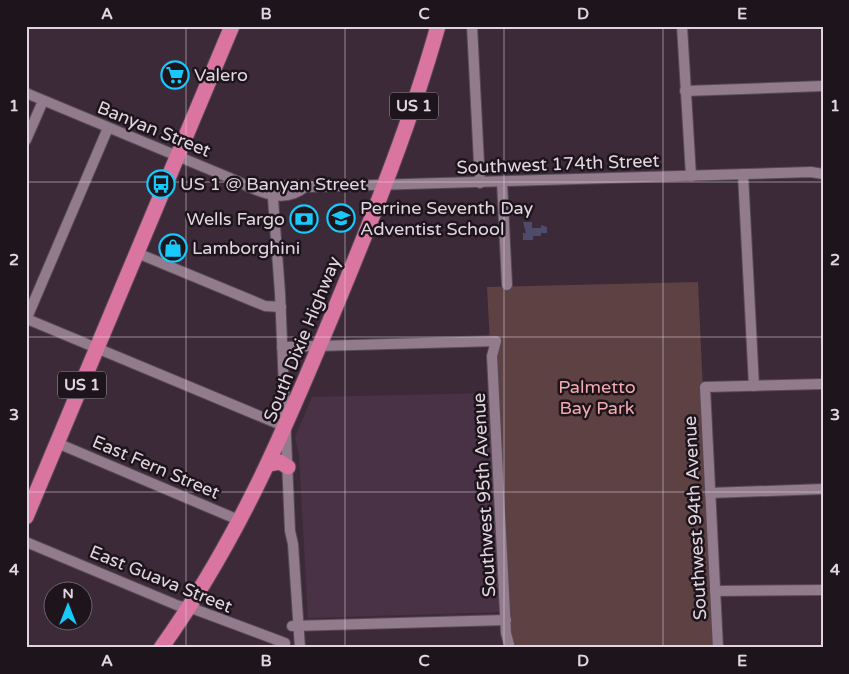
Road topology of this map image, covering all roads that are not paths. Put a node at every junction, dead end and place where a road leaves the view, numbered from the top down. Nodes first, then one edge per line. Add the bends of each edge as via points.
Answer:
1 (232, 26) edge
2 (438, 26) edge
3 (472, 26) edge
4 (682, 26) edge
5 (823, 86) edge
6 (685, 91) junction
7 (26, 93) edge
8 (43, 101) junction
9 (108, 128) junction
10 (26, 140) edge
11 (178, 156) junction
12 (823, 168) edge
13 (811, 172) junction
14 (742, 174) junction
15 (823, 174) edge
16 (691, 176) junction
17 (502, 182) junction
18 (480, 183) junction
19 (385, 185) junction
20 (305, 187) joint
21 (273, 190) junction
22 (137, 253) junction
23 (507, 285) dead end
24 (281, 307) junction
25 (26, 319) edge
26 (320, 346) junction
27 (282, 347) junction
28 (97, 348) junction
29 (823, 384) edge
30 (754, 386) junction
31 (286, 427) junction
32 (57, 443) junction
33 (269, 464) junction
34 (288, 467) junction
35 (823, 489) edge
36 (710, 493) junction
37 (26, 517) edge
38 (241, 521) junction
39 (26, 542) edge
40 (823, 590) edge
41 (714, 591) junction
42 (188, 608) junction
43 (506, 620) junction
44 (295, 626) junction
45 (289, 646) edge
46 (161, 648) edge
47 (300, 648) edge
48 (510, 648) edge
49 (718, 648) edge

1 - 11 highway, US 1
2 - 19 highway, South Dixie Highway / US 1 via 417,98
3 - 18 street
4 - 6 street
5 - 6 street
6 - 16 street
7 - 8 street, Banyan Street
8 - 9 street, Banyan Street
8 - 10 street
9 - 11 street, Banyan Street
9 - 25 street
11 - 21 street, Banyan Street via 261,193
11 - 22 highway, US 1
12 - 13 street, Southwest 174th Street
13 - 14 street, Southwest 174th Street
13 - 15 street, Southwest 174th Street
14 - 16 street, Southwest 174th Street
14 - 30 street
16 - 17 street, Southwest 174th Street
17 - 18 street, Southwest 174th Street
17 - 23 street
18 - 19 street, Southwest 174th Street
19 - 20 street, Southwest 174th Street
19 - 26 highway, South Dixie Highway / US 1
20 - 21 street, Banyan Street via 293,194
21 - 24 street
22 - 24 street via 265,306
22 - 28 highway, US 1
24 - 27 street
25 - 28 street
26 - 27 street
26 - 31 highway, South Dixie Highway / US 1
26 - 43 street, Southwest 95th Avenue via 496,341 492,356
27 - 31 street
28 - 31 street
28 - 32 highway, US 1
29 - 30 street
30 - 36 street, Southwest 94th Avenue via 705,387
31 - 33 highway, South Dixie Highway / US 1
31 - 34 street
32 - 37 highway, US 1
32 - 38 street, East Fern Street
33 - 34 highway via 280,462
33 - 38 highway, South Dixie Highway / US 1
34 - 44 street
35 - 36 street
36 - 41 street, Southwest 94th Avenue
38 - 42 highway, South Dixie Highway / US 1
39 - 42 street, East Guava Street
40 - 41 street
41 - 49 street, Southwest 94th Avenue
42 - 45 street, East Guava Street
42 - 46 highway, South Dixie Highway / US 1
43 - 44 street
43 - 48 street, Southwest 95th Avenue
44 - 45 street
44 - 47 street

